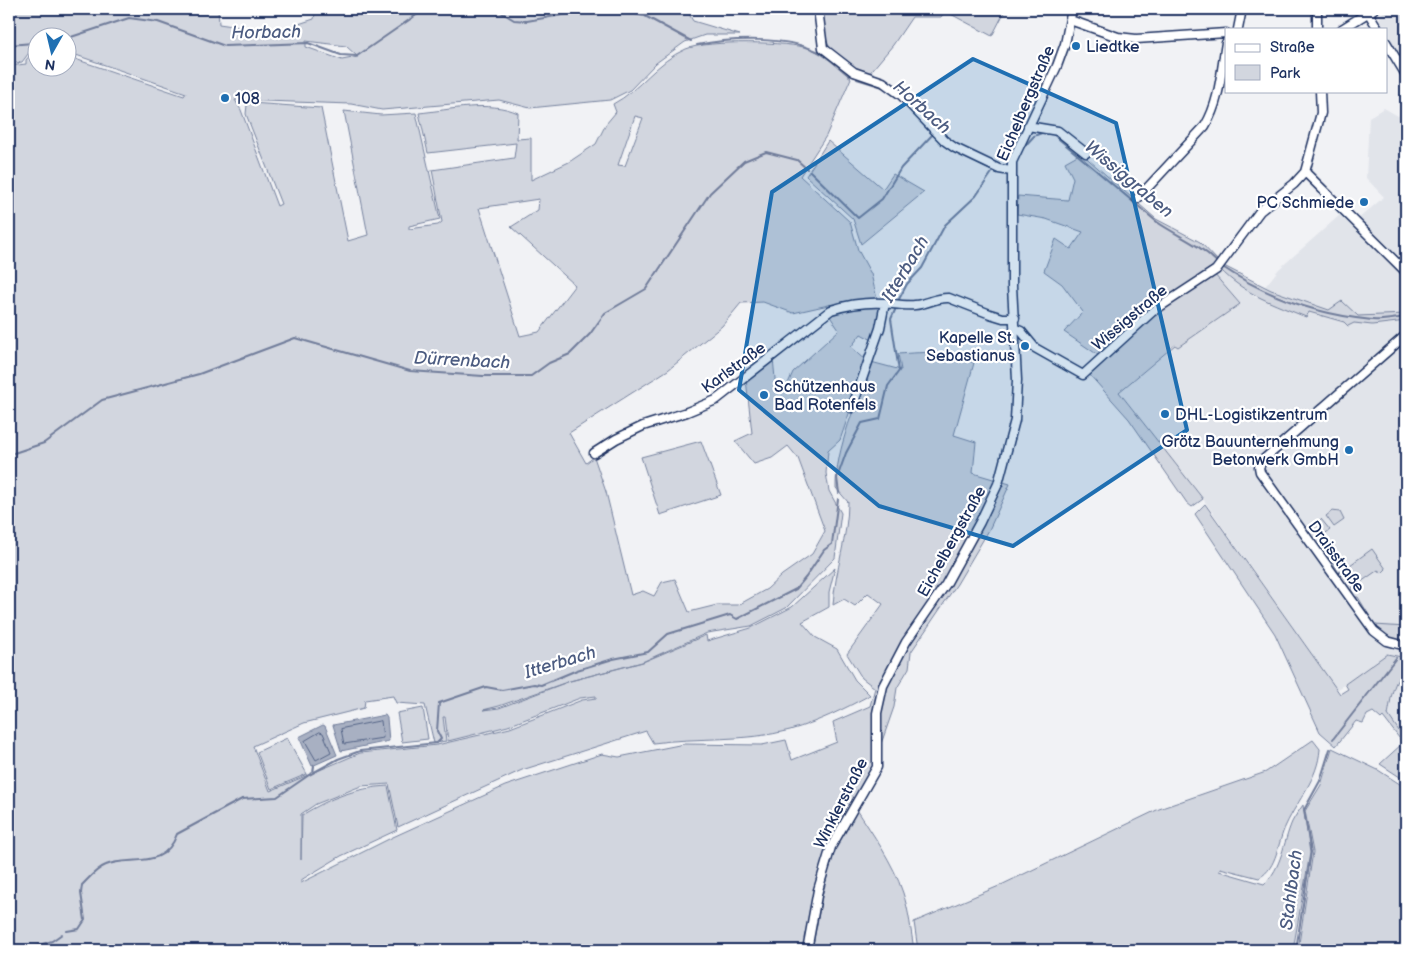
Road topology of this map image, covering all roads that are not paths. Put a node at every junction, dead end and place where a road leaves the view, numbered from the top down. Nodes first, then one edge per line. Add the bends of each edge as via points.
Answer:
1 (818, 9) edge
2 (1072, 9) edge
3 (1242, 9) edge
4 (1316, 9) edge
5 (1371, 10) edge
6 (1070, 20) junction
7 (1238, 28) edge
8 (1317, 28) edge
9 (1344, 28) edge
10 (1378, 28) edge
11 (1225, 33) edge
12 (1388, 45) edge
13 (1225, 49) edge
14 (1406, 75) edge
15 (1320, 92) edge
16 (1028, 126) junction
17 (1086, 153) dead end
18 (1011, 172) junction
19 (1305, 172) junction
20 (1136, 199) dead end
21 (1406, 272) edge
22 (892, 304) junction
23 (1015, 318) junction
24 (1016, 329) junction
25 (1406, 335) edge
26 (852, 408) dead end
27 (594, 454) dead end
28 (1406, 646) edge
29 (879, 696) joint
30 (807, 950) edge

1 - 18 street via 823,48 854,72 883,82 902,95 955,148
2 - 6 street, Eichelbergstraße
3 - 7 street
4 - 8 street
5 - 9 street
5 - 10 street
6 - 11 street via 1118,37 1136,39
6 - 16 street, Eichelbergstraße via 1057,66
12 - 14 street
13 - 20 street via 1216,105 1205,126
15 - 19 street via 1321,113
16 - 17 street via 1058,131
16 - 18 street, Eichelbergstraße via 1012,162
18 - 23 street, Eichelbergstraße
19 - 21 street
19 - 24 street, Wissigstraße via 1260,211 1216,270 1152,312 1083,375 1035,348
22 - 23 street, Karlstraße via 918,305 940,297 949,298 1003,318
22 - 26 street via 880,328
22 - 27 street, Karlstraße via 843,306 831,310 716,400 644,426
23 - 24 street, Eichelbergstraße
24 - 29 street, Eichelbergstraße via 1015,420 998,484 946,584 894,663
25 - 28 street, Draisstraße via 1259,466 1260,472 1374,631 1387,641
29 - 30 street, Winklerstraße via 877,767 831,846 818,890

